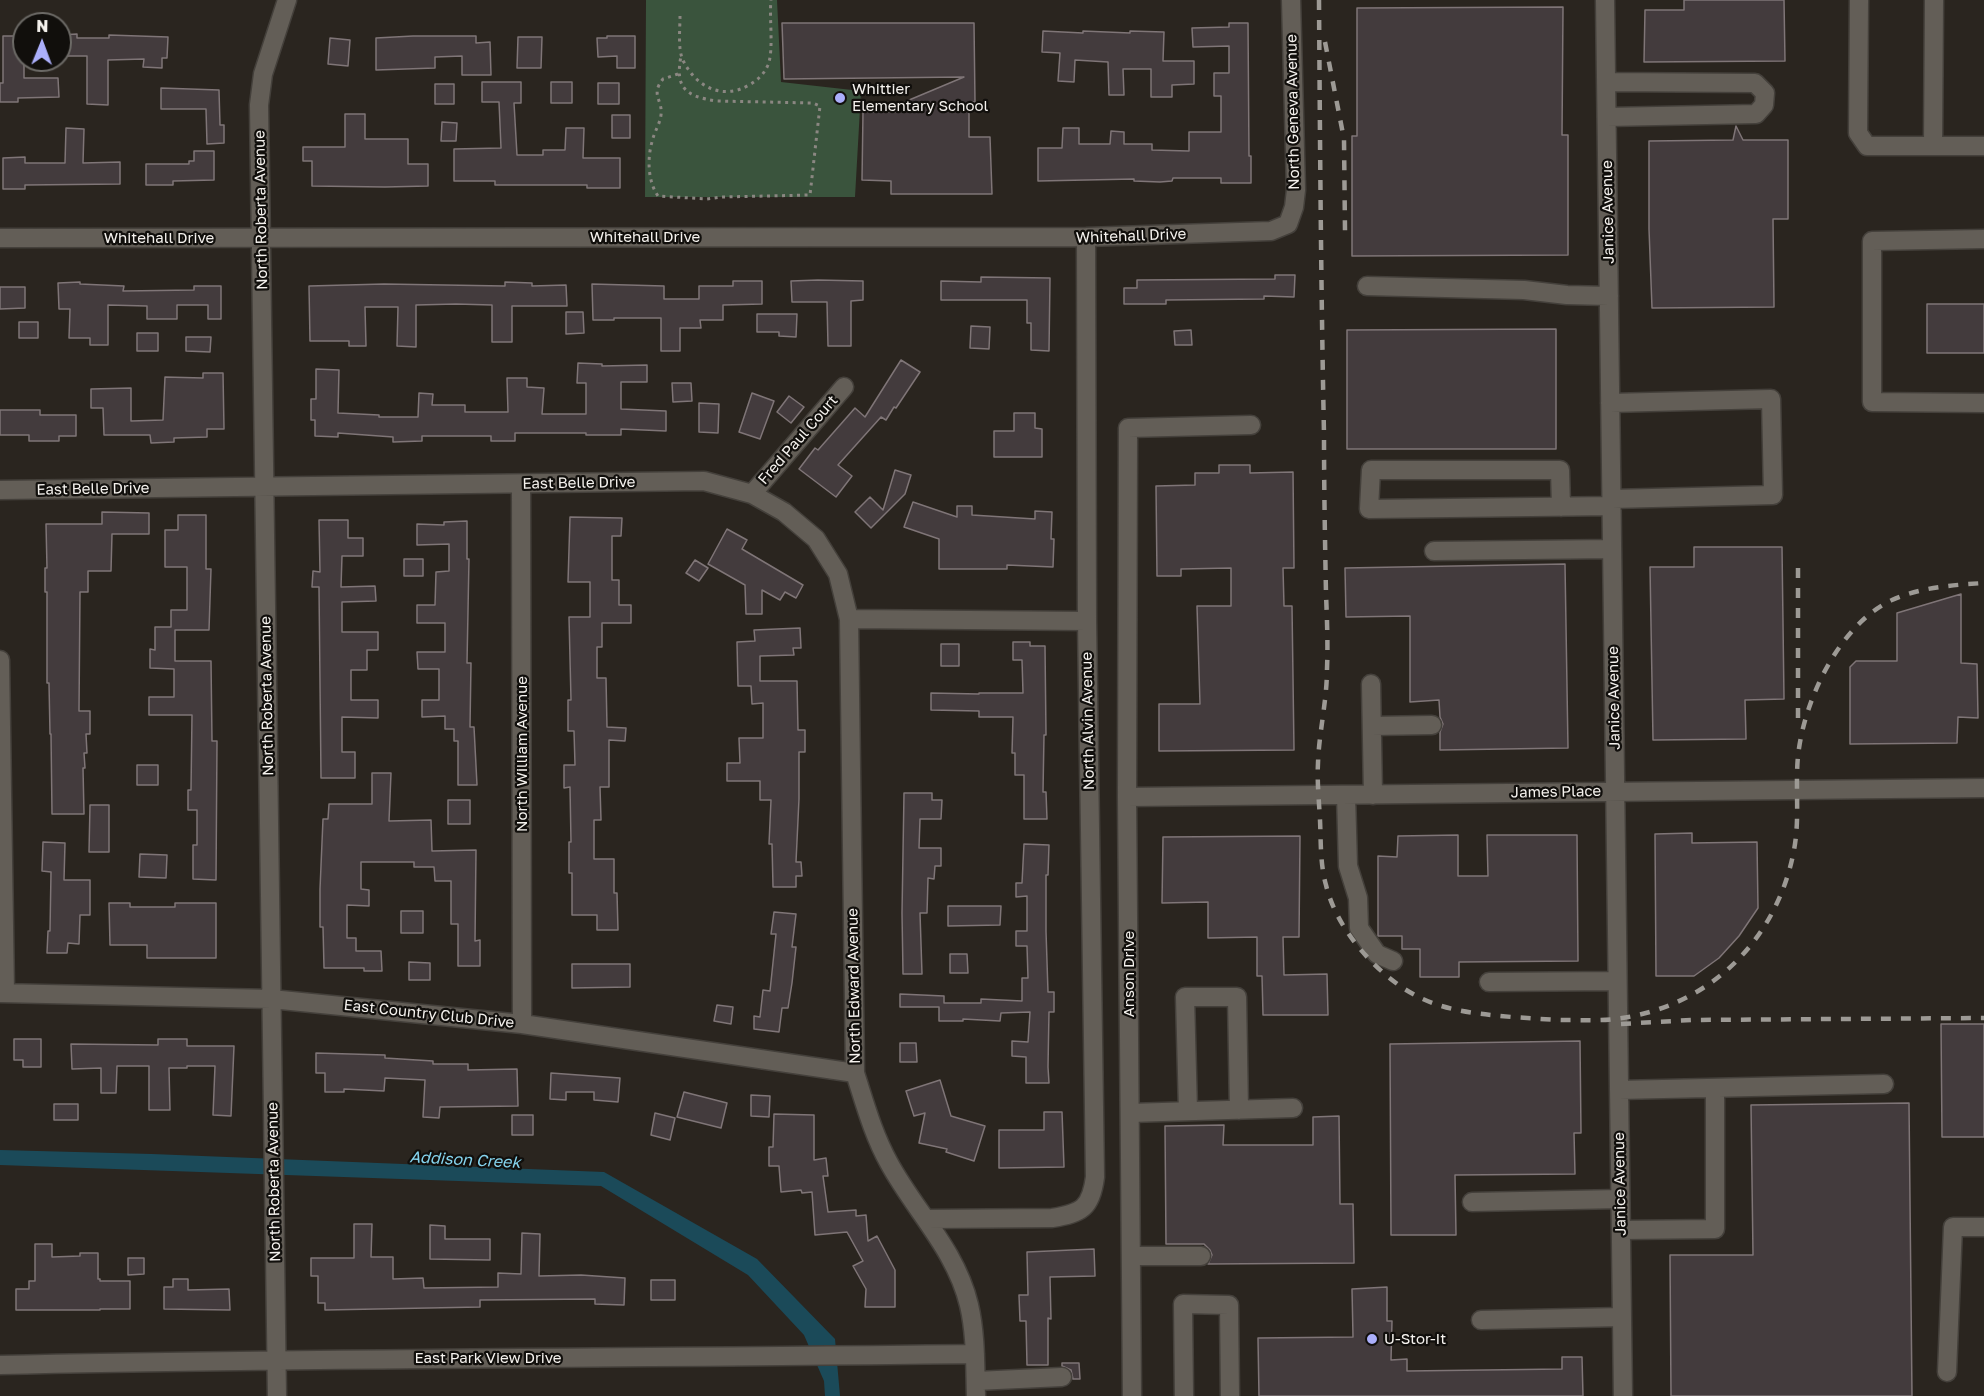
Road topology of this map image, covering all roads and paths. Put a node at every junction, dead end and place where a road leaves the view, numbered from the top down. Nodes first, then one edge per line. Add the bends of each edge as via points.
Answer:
1 (287, 0) edge
2 (771, 0) edge
3 (1291, 0) edge
4 (1605, 0) edge
5 (1859, 0) edge
6 (1934, 0) edge
7 (680, 16) dead end
8 (681, 56) junction
9 (678, 74) junction
10 (1606, 82) junction
11 (1607, 117) junction
12 (1933, 146) junction
13 (1984, 146) edge
14 (1288, 224) joint
15 (261, 237) junction
16 (1086, 237) junction
17 (0, 238) edge
18 (1984, 239) edge
19 (1367, 286) dead end
20 (1609, 296) junction
21 (844, 387) dead end
22 (1610, 403) junction
23 (1984, 403) edge
24 (1251, 425) dead end
25 (521, 484) junction
26 (265, 487) junction
27 (0, 490) edge
28 (752, 494) junction
29 (1612, 503) junction
30 (1561, 507) junction
31 (1612, 549) junction
32 (1434, 550) dead end
33 (849, 619) junction
34 (1087, 621) junction
35 (0, 660) edge
36 (1371, 684) dead end
37 (1432, 725) dead end
38 (1372, 726) junction
39 (1984, 789) edge
40 (1616, 792) junction
41 (1346, 795) junction
42 (1373, 795) junction
43 (1128, 797) junction
44 (1393, 961) dead end
45 (1617, 981) junction
46 (1489, 982) dead end
47 (2, 993) edge
48 (271, 999) junction
49 (522, 1024) junction
50 (855, 1073) junction
51 (1884, 1084) dead end
52 (1715, 1088) junction
53 (1619, 1090) junction
54 (1293, 1108) dead end
55 (1239, 1110) junction
56 (1188, 1111) junction
57 (1130, 1113) junction
58 (1620, 1199) junction
59 (1472, 1202) dead end
60 (927, 1219) junction
61 (1984, 1227) edge
62 (1621, 1230) junction
63 (1131, 1256) junction
64 (1201, 1256) dead end
65 (1622, 1317) junction
66 (1481, 1320) dead end
67 (975, 1354) junction
68 (276, 1359) junction
69 (0, 1365) edge
70 (1947, 1372) dead end
71 (1062, 1377) dead end
72 (976, 1388) edge
73 (277, 1396) edge
74 (1132, 1396) edge
75 (1184, 1396) edge
76 (1230, 1396) edge
77 (1623, 1396) edge

1 - 15 street, North Roberta Avenue via 263,74 259,105
2 - 8 path via 771,57 758,80 743,88 719,92 704,86 691,74
3 - 14 street, North Geneva Avenue via 1296,190
4 - 10 street, Janice Avenue
5 - 12 street via 1858,133 1867,146
6 - 12 street
7 - 8 path
8 - 9 path
9 - 9 path via 687,92 700,99 820,106 810,195 707,200 658,196 650,177 652,143 662,109 657,91 663,80
10 - 11 street, Janice Avenue
10 - 11 street via 1755,82 1765,93 1764,105 1756,114
11 - 20 street, Janice Avenue
12 - 13 street
14 - 16 street, Whitehall Drive via 1257,232
15 - 16 street, Whitehall Drive
15 - 17 street, Whitehall Drive
15 - 26 street, North Roberta Avenue
16 - 34 street, North Alvin Avenue
18 - 23 street via 1872,241 1872,402
19 - 20 street
20 - 22 street, Janice Avenue
21 - 28 street, Fred Paul Court
22 - 29 street, Janice Avenue
22 - 29 street via 1771,399 1773,495
24 - 43 street, Anson Drive via 1128,428
25 - 26 street, East Belle Drive
25 - 28 street, East Belle Drive via 704,481
25 - 49 street, North William Avenue
26 - 27 street, East Belle Drive
26 - 48 street, North Roberta Avenue
28 - 33 street, East Belle Drive via 784,512 816,540 838,574
29 - 30 street
29 - 31 street, Janice Avenue
30 - 30 street via 1369,509 1371,470 1560,470
31 - 32 street
31 - 40 street, Janice Avenue
33 - 34 street
33 - 50 street, North Edward Avenue
34 - 60 street, North Alvin Avenue via 1093,1192 1088,1204 1072,1215
35 - 47 street
36 - 38 street
37 - 38 street
38 - 42 street
39 - 40 street, James Place
40 - 42 street, James Place
40 - 45 street, Janice Avenue
41 - 42 street, James Place
41 - 43 street, James Place
41 - 44 street via 1348,866 1358,898 1359,928 1377,954
43 - 57 street, Anson Drive
45 - 46 street
45 - 53 street, Janice Avenue
47 - 48 street, East Country Club Drive
48 - 49 street, East Country Club Drive
48 - 68 street, North Roberta Avenue
49 - 50 street, East Country Club Drive
50 - 60 street, North Edward Avenue via 889,1164
51 - 52 street
52 - 53 street
52 - 62 street via 1715,1229
53 - 58 street, Janice Avenue
54 - 55 street
55 - 56 street
55 - 56 street via 1237,997 1185,997
56 - 57 street
57 - 63 street, Anson Drive
58 - 59 street
58 - 62 street, Janice Avenue
60 - 67 street, North Edward Avenue via 953,1261 969,1305
61 - 70 street via 1953,1227
62 - 65 street, Janice Avenue
63 - 64 street
63 - 74 street, Anson Drive
65 - 66 street
65 - 77 street, Janice Avenue
67 - 68 street, East Park View Drive
67 - 72 street, North Edward Avenue
68 - 69 street, East Park View Drive
68 - 73 street, North Roberta Avenue
71 - 72 street
75 - 76 street via 1184,1304 1229,1305

